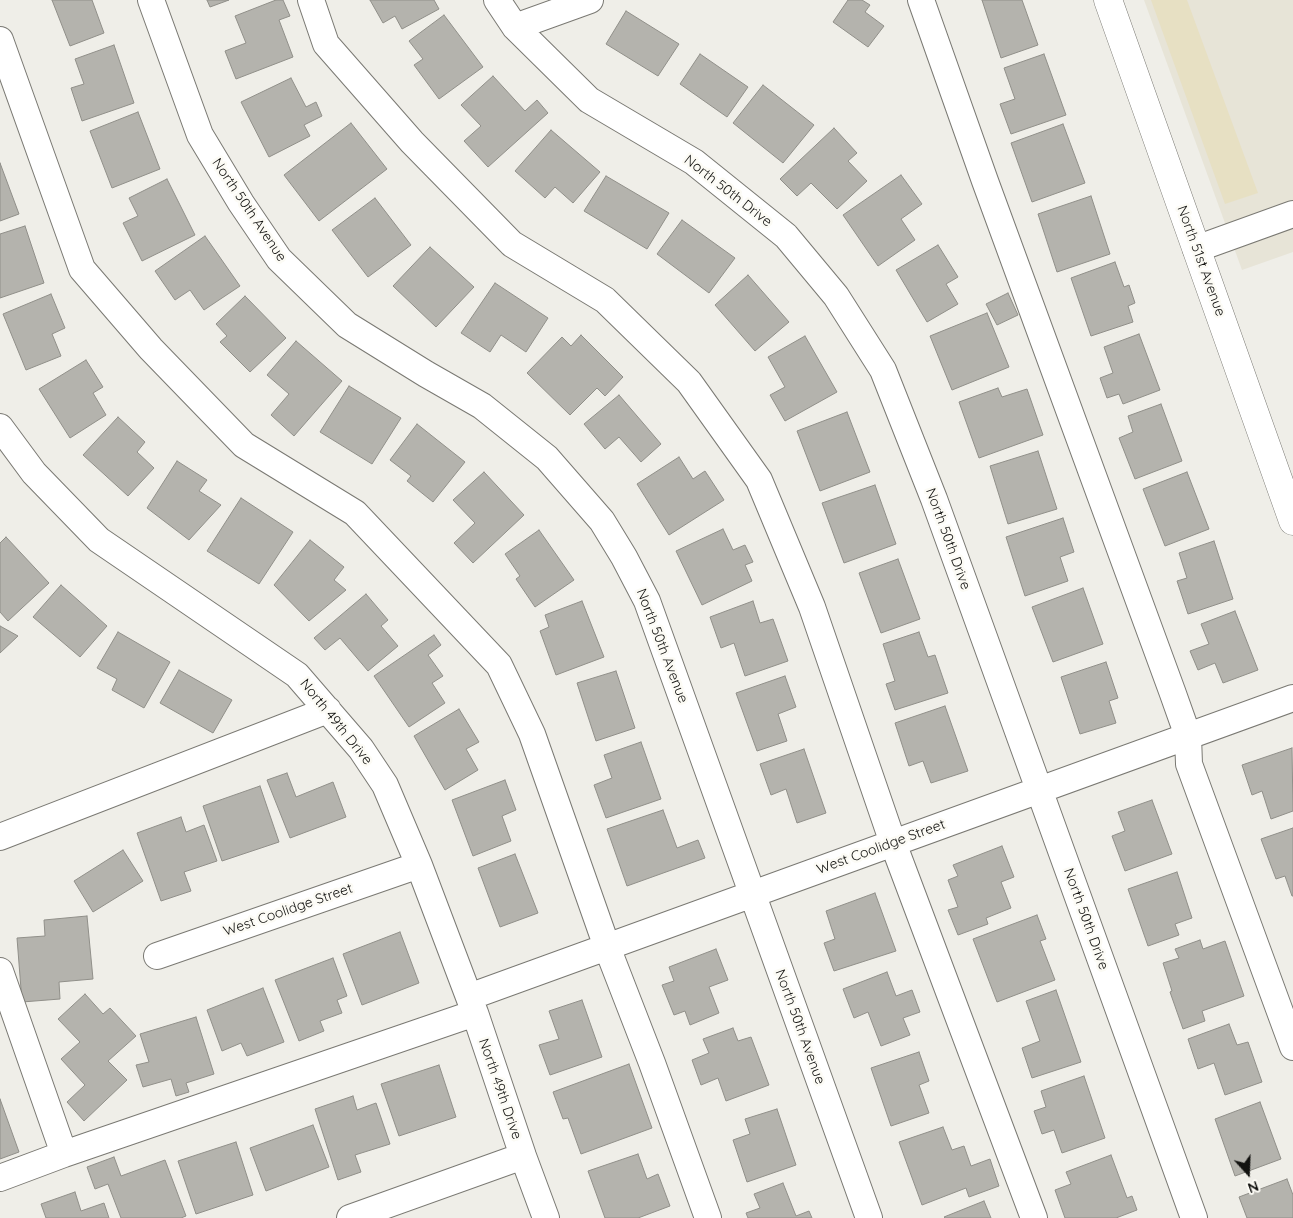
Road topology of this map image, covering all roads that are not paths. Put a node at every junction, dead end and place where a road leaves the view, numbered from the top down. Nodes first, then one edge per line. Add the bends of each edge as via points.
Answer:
1 (151, 0) edge
2 (311, 0) edge
3 (498, 0) edge
4 (590, 0) edge
5 (921, 0) edge
6 (1108, 0) edge
7 (515, 27) junction
8 (0, 40) edge
9 (1293, 214) edge
10 (1196, 249) junction
11 (0, 427) edge
12 (1293, 521) edge
13 (1293, 698) edge
14 (328, 710) junction
15 (1188, 736) junction
16 (1039, 790) junction
17 (0, 837) edge
18 (893, 843) junction
19 (419, 865) junction
20 (752, 894) junction
21 (608, 947) junction
22 (157, 956) dead end
23 (0, 971) edge
24 (472, 1005) junction
25 (1293, 1046) edge
26 (64, 1154) junction
27 (523, 1156) junction
28 (0, 1178) edge
29 (350, 1218) edge
30 (546, 1218) edge
31 (708, 1218) edge
32 (869, 1218) edge
33 (1034, 1218) edge
34 (1194, 1218) edge

1 - 20 street, North 50th Avenue via 200,135 279,259 347,325 482,406 547,458 602,521 648,601
2 - 18 street via 326,44 412,142 512,244 612,306 689,382 759,480 812,607
3 - 7 street, North 50th Drive
4 - 7 street
5 - 15 street
6 - 10 main road, North 51st Avenue
7 - 16 street, North 50th Drive via 589,100 694,162 786,236 836,296 883,370 934,499
8 - 21 street via 82,269 151,349 244,445 355,513 499,664 532,734
9 - 10 street
10 - 12 main road, North 51st Avenue
11 - 14 street, North 49th Drive via 34,474 99,540 297,675
13 - 15 street, West Coolidge Street
14 - 17 street
14 - 19 street, North 49th Drive via 361,749 385,785
15 - 16 street, West Coolidge Street
15 - 25 street via 1189,764
16 - 18 street, West Coolidge Street
16 - 34 street, North 50th Drive
18 - 20 street, West Coolidge Street
18 - 33 street
19 - 22 street, West Coolidge Street
19 - 24 street, North 49th Drive
20 - 21 street, West Coolidge Street
20 - 32 street, North 50th Avenue
21 - 24 street, West Coolidge Street
21 - 31 street
23 - 26 street
24 - 26 street, West Coolidge Street
24 - 27 street, North 49th Drive
26 - 28 street, West Coolidge Street
27 - 29 street
27 - 30 street, North 49th Drive

